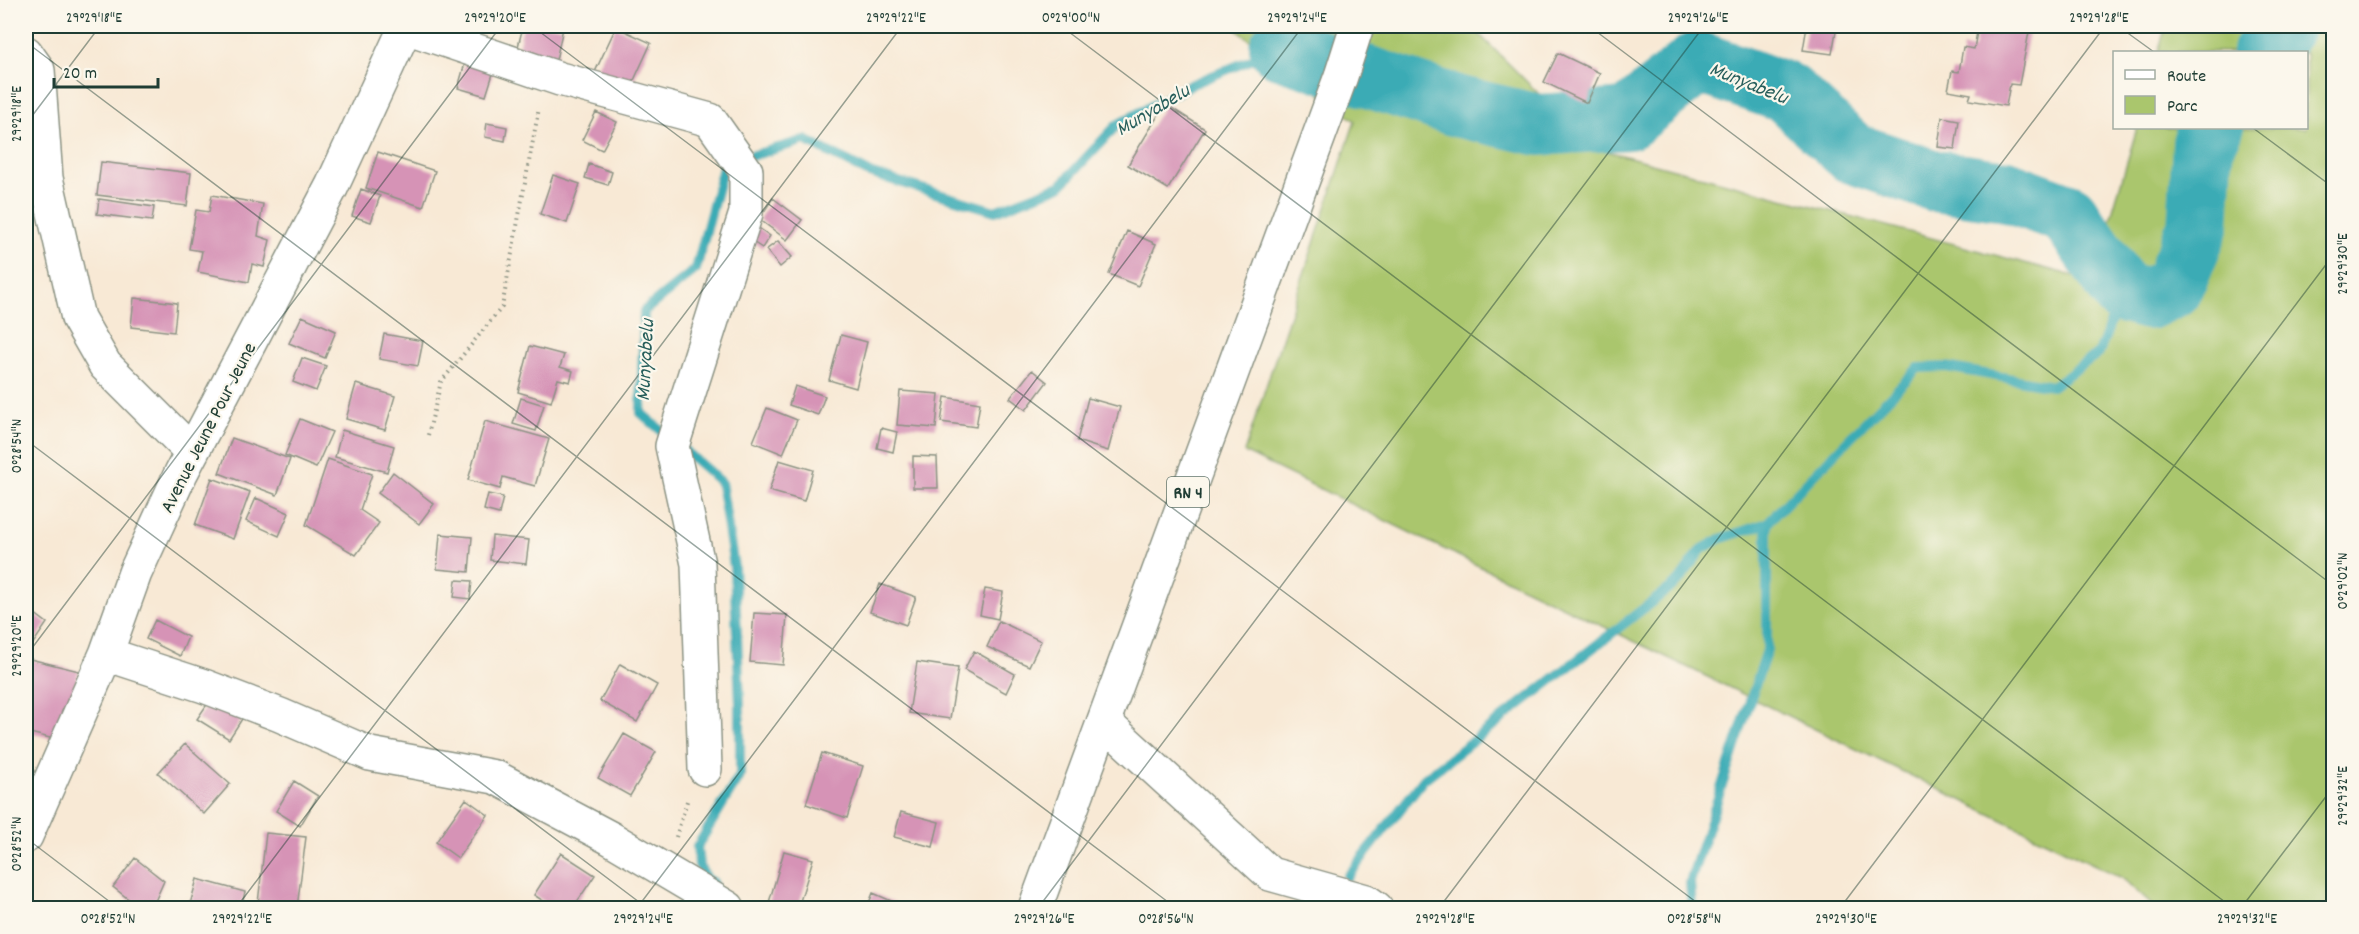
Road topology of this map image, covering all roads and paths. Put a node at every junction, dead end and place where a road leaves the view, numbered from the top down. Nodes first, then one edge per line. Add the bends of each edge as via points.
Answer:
1 (406, 26) edge
2 (1357, 26) edge
3 (26, 53) edge
4 (560, 79) junction
5 (428, 435) dead end
6 (192, 452) junction
7 (106, 654) junction
8 (1104, 722) junction
9 (705, 770) joint
10 (26, 836) edge
11 (662, 871) junction
12 (728, 909) edge
13 (1035, 909) edge
14 (1376, 909) edge

1 - 4 main road
1 - 6 main road, Avenue Jeune Pour Jeune via 332,186
2 - 8 main road, RN 4
3 - 6 main road via 38,70 46,178 78,318 105,365
4 - 5 path via 538,109 502,307 441,382
4 - 9 main road via 710,120 746,171 746,213 672,447 698,564
6 - 7 main road, Avenue Jeune Pour Jeune via 135,573
7 - 10 main road, Avenue Jeune Pour Jeune
7 - 11 main road via 204,686 370,754 495,777 610,838
8 - 13 main road, RN 4
8 - 14 main road via 1270,874 1366,901
9 - 11 path via 691,791
11 - 12 main road

